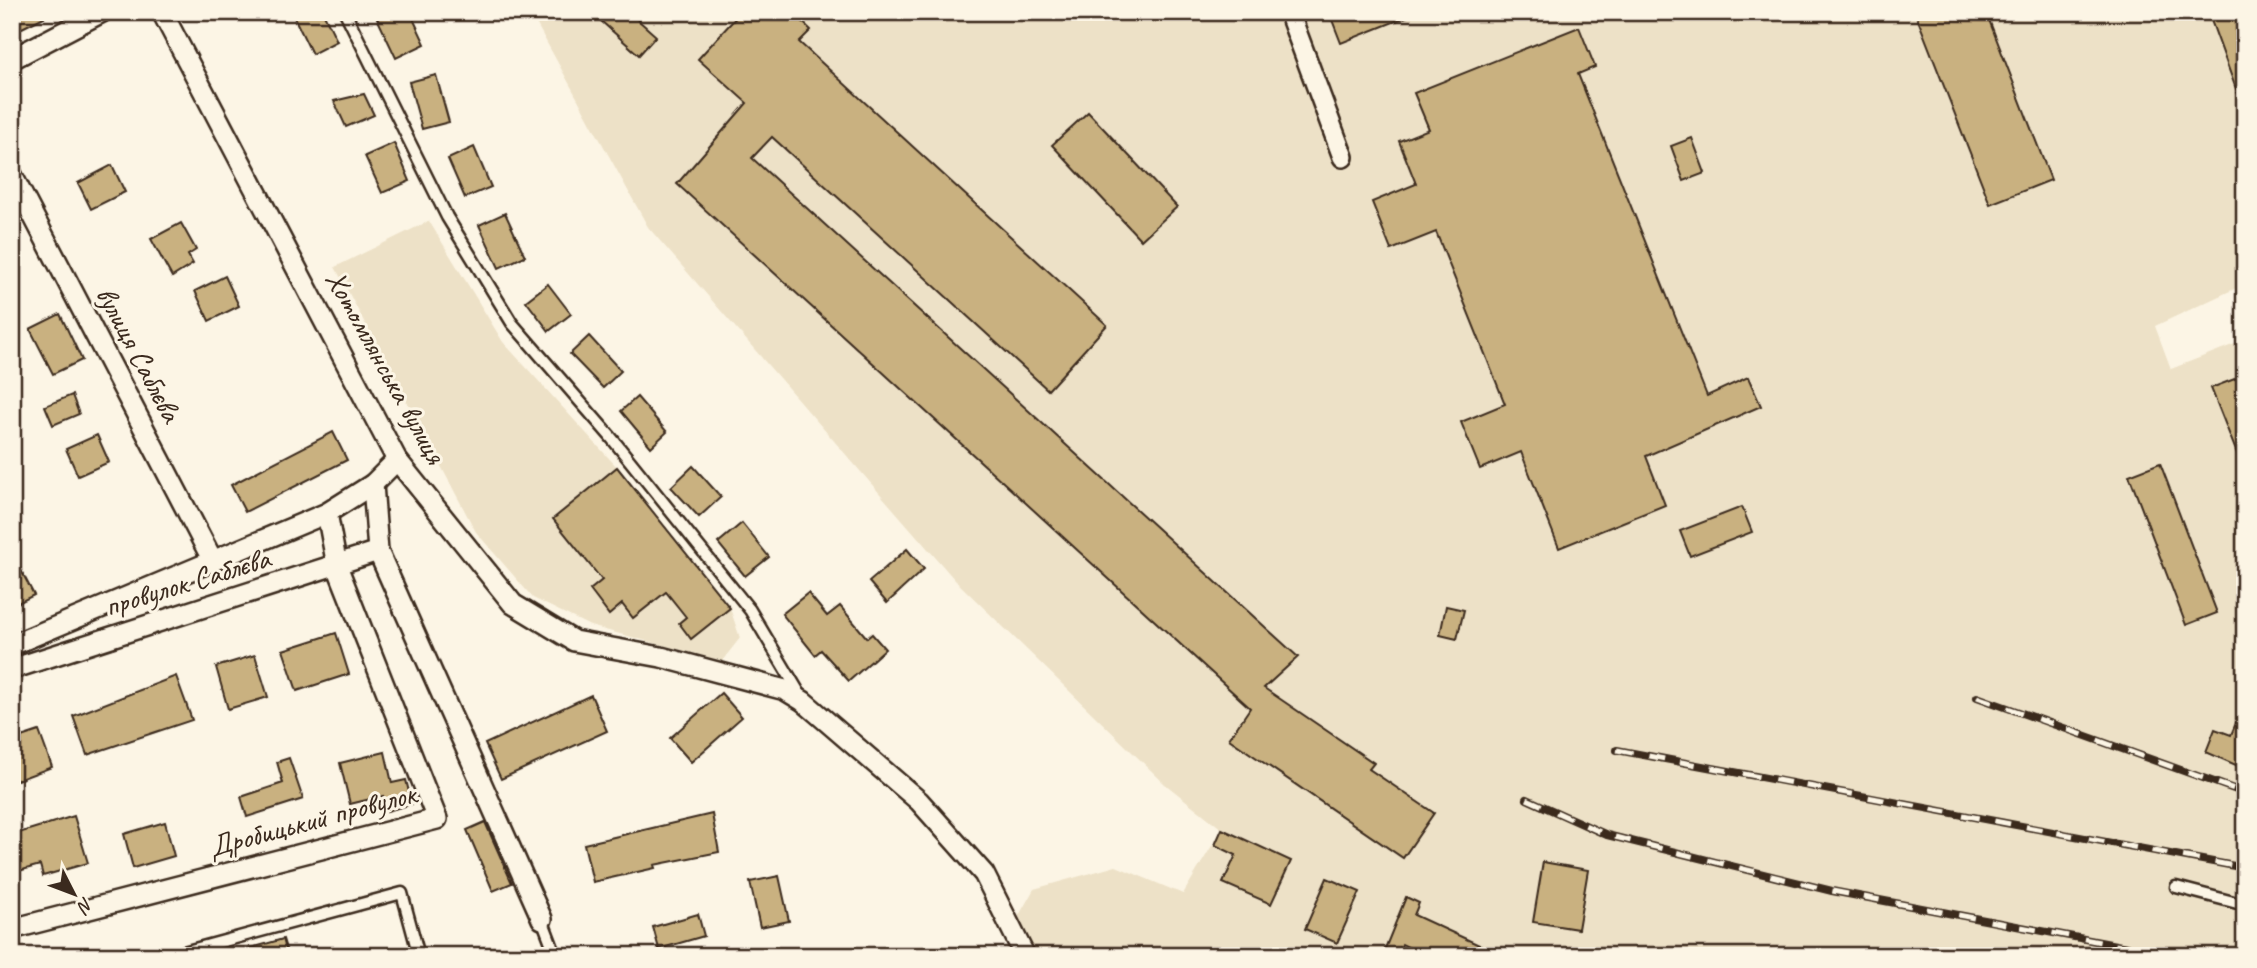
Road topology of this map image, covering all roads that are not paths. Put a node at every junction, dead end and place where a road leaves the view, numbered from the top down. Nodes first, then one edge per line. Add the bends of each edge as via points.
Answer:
1 (102, 12) edge
2 (162, 12) edge
3 (345, 12) edge
4 (1289, 12) edge
5 (12, 58) edge
6 (1343, 157) dead end
7 (12, 175) edge
8 (397, 460) junction
9 (373, 484) junction
10 (327, 513) junction
11 (379, 551) junction
12 (213, 561) junction
13 (337, 566) junction
14 (12, 645) edge
15 (12, 668) edge
16 (803, 701) junction
17 (2176, 887) dead end
18 (2245, 905) edge
19 (542, 919) joint
20 (12, 929) edge
21 (176, 954) edge
22 (419, 956) edge
23 (556, 956) edge
24 (1025, 956) edge

1 - 5 street
2 - 8 street, Хотомлянська вулиця
3 - 16 lane via 447,217 512,323 750,610
4 - 6 street
7 - 12 street, вулиця Саблєва
8 - 9 street
8 - 16 street, Хотомлянська вулиця via 513,604 574,641 661,657 785,690
9 - 10 street
9 - 11 street
10 - 12 street
10 - 13 street, Дробицький провулок
11 - 13 street, провулок Саблєва
11 - 19 street
12 - 14 street
13 - 15 street, провулок Саблєва
13 - 20 street, Дробицький провулок via 437,819
16 - 24 street, Хотомлянська вулиця via 919,800 984,874
17 - 18 lane
19 - 23 lane
21 - 22 lane via 402,893

